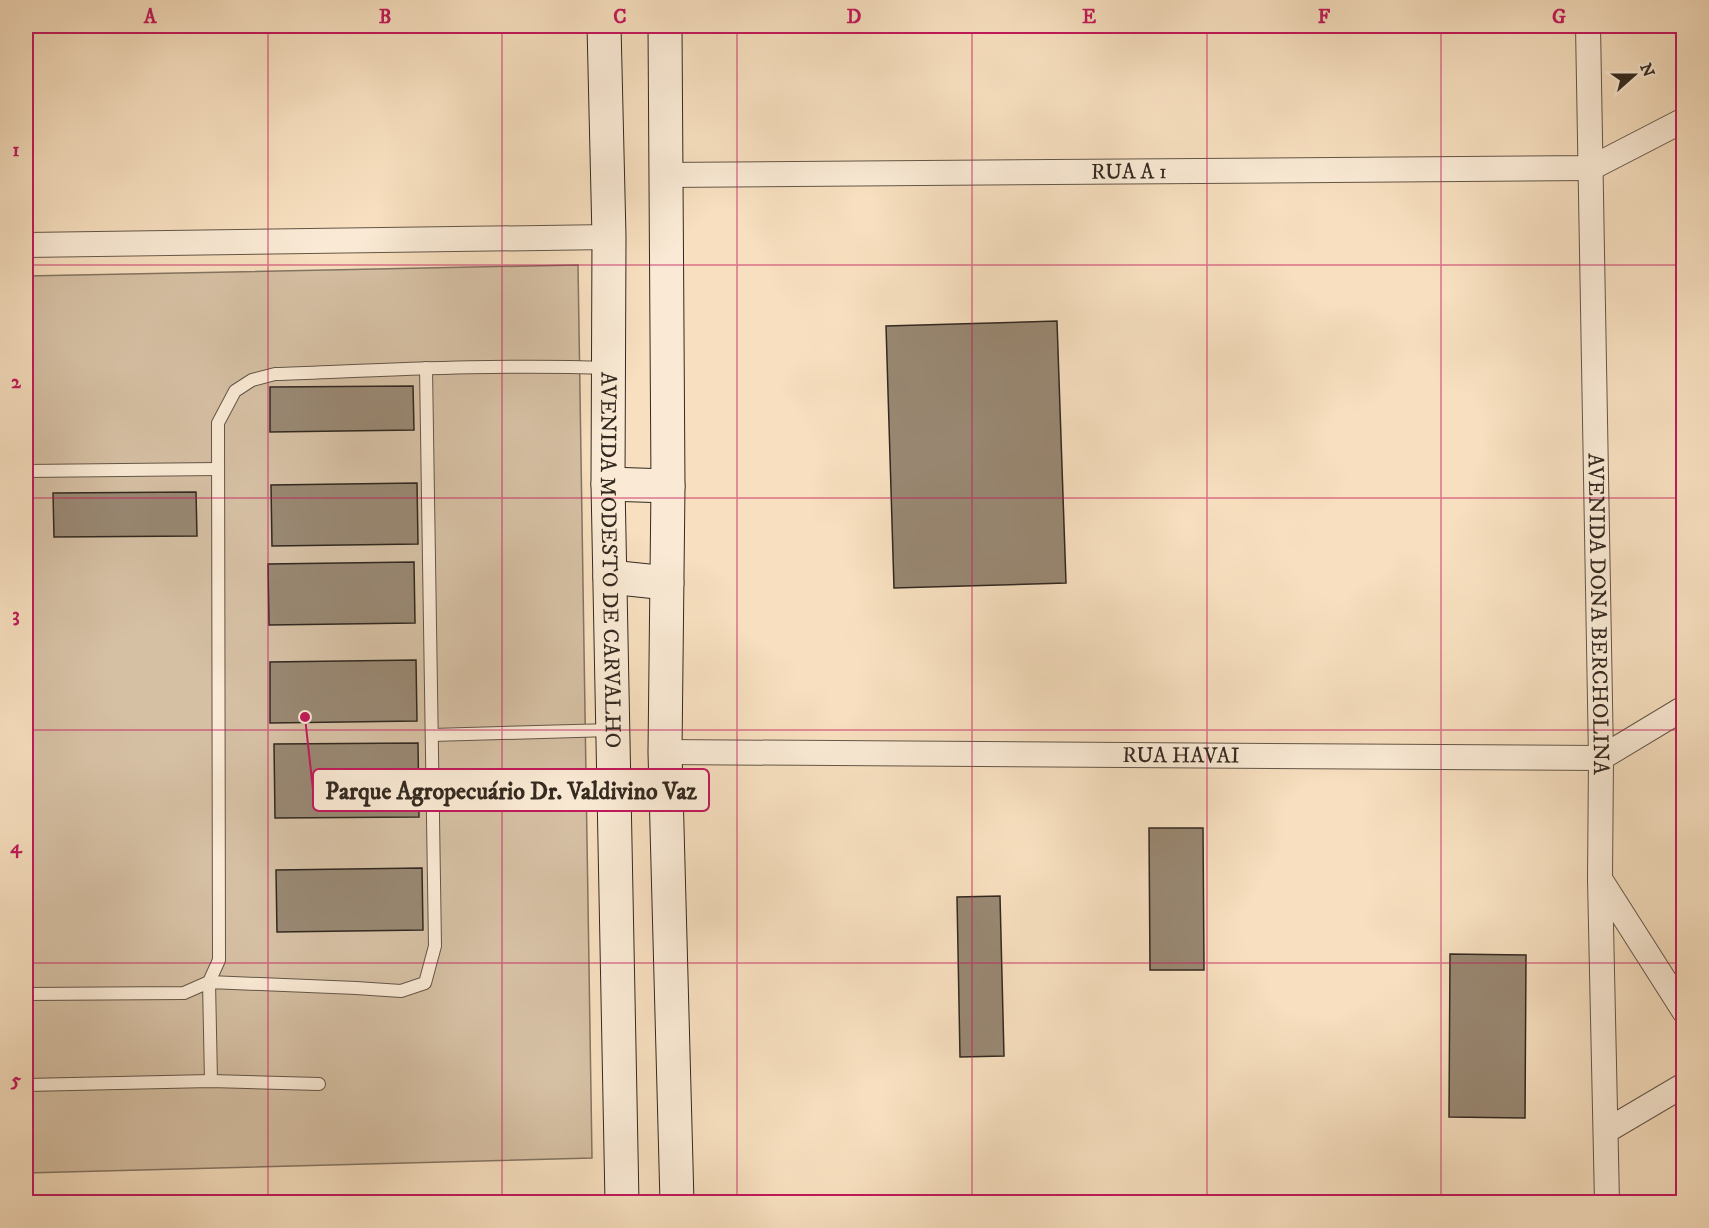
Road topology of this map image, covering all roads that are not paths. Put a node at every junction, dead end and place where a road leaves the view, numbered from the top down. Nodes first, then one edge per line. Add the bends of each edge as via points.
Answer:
1 (604, 26) edge
2 (665, 26) edge
3 (1588, 26) edge
4 (1683, 120) edge
5 (1591, 168) junction
6 (665, 175) junction
7 (609, 237) junction
8 (26, 245) edge
9 (426, 368) junction
10 (609, 368) junction
11 (218, 469) junction
12 (26, 471) edge
13 (608, 484) junction
14 (668, 486) junction
15 (610, 577) junction
16 (667, 583) junction
17 (1683, 708) edge
18 (613, 730) junction
19 (432, 735) junction
20 (665, 752) junction
21 (1601, 758) junction
22 (1600, 879) junction
23 (209, 982) junction
24 (26, 994) edge
25 (1683, 1011) edge
26 (211, 1081) junction
27 (26, 1084) edge
28 (319, 1084) dead end
29 (1683, 1085) edge
30 (1606, 1131) junction
31 (622, 1203) edge
32 (677, 1203) edge
33 (1607, 1203) edge

1 - 7 main road, AVENIDA MODESTO DE CARVALHO
2 - 6 main road
3 - 5 street, AVENIDA DONA BERCHOLINA
4 - 5 street
5 - 6 street, RUA A 1
5 - 21 street, AVENIDA DONA BERCHOLINA
6 - 14 main road
7 - 8 street
7 - 10 main road, AVENIDA MODESTO DE CARVALHO
9 - 10 lane
9 - 11 lane via 275,374 252,380 235,391 218,423
9 - 19 lane
10 - 13 main road, AVENIDA MODESTO DE CARVALHO
11 - 12 lane
11 - 23 lane via 219,960
13 - 14 main road
13 - 15 main road, AVENIDA MODESTO DE CARVALHO
14 - 16 main road
15 - 16 main road
15 - 18 main road, AVENIDA MODESTO DE CARVALHO
16 - 20 main road
17 - 21 street
18 - 19 lane
18 - 31 main road, AVENIDA MODESTO DE CARVALHO
19 - 23 lane via 435,946 425,983 401,992
20 - 21 street, RUA HAVAI
20 - 32 main road
21 - 22 street, AVENIDA DONA BERCHOLINA
22 - 25 street
22 - 30 street, AVENIDA DONA BERCHOLINA
23 - 24 lane via 184,993
23 - 26 lane
26 - 27 lane
26 - 28 lane
29 - 30 street
30 - 33 street, AVENIDA DONA BERCHOLINA

